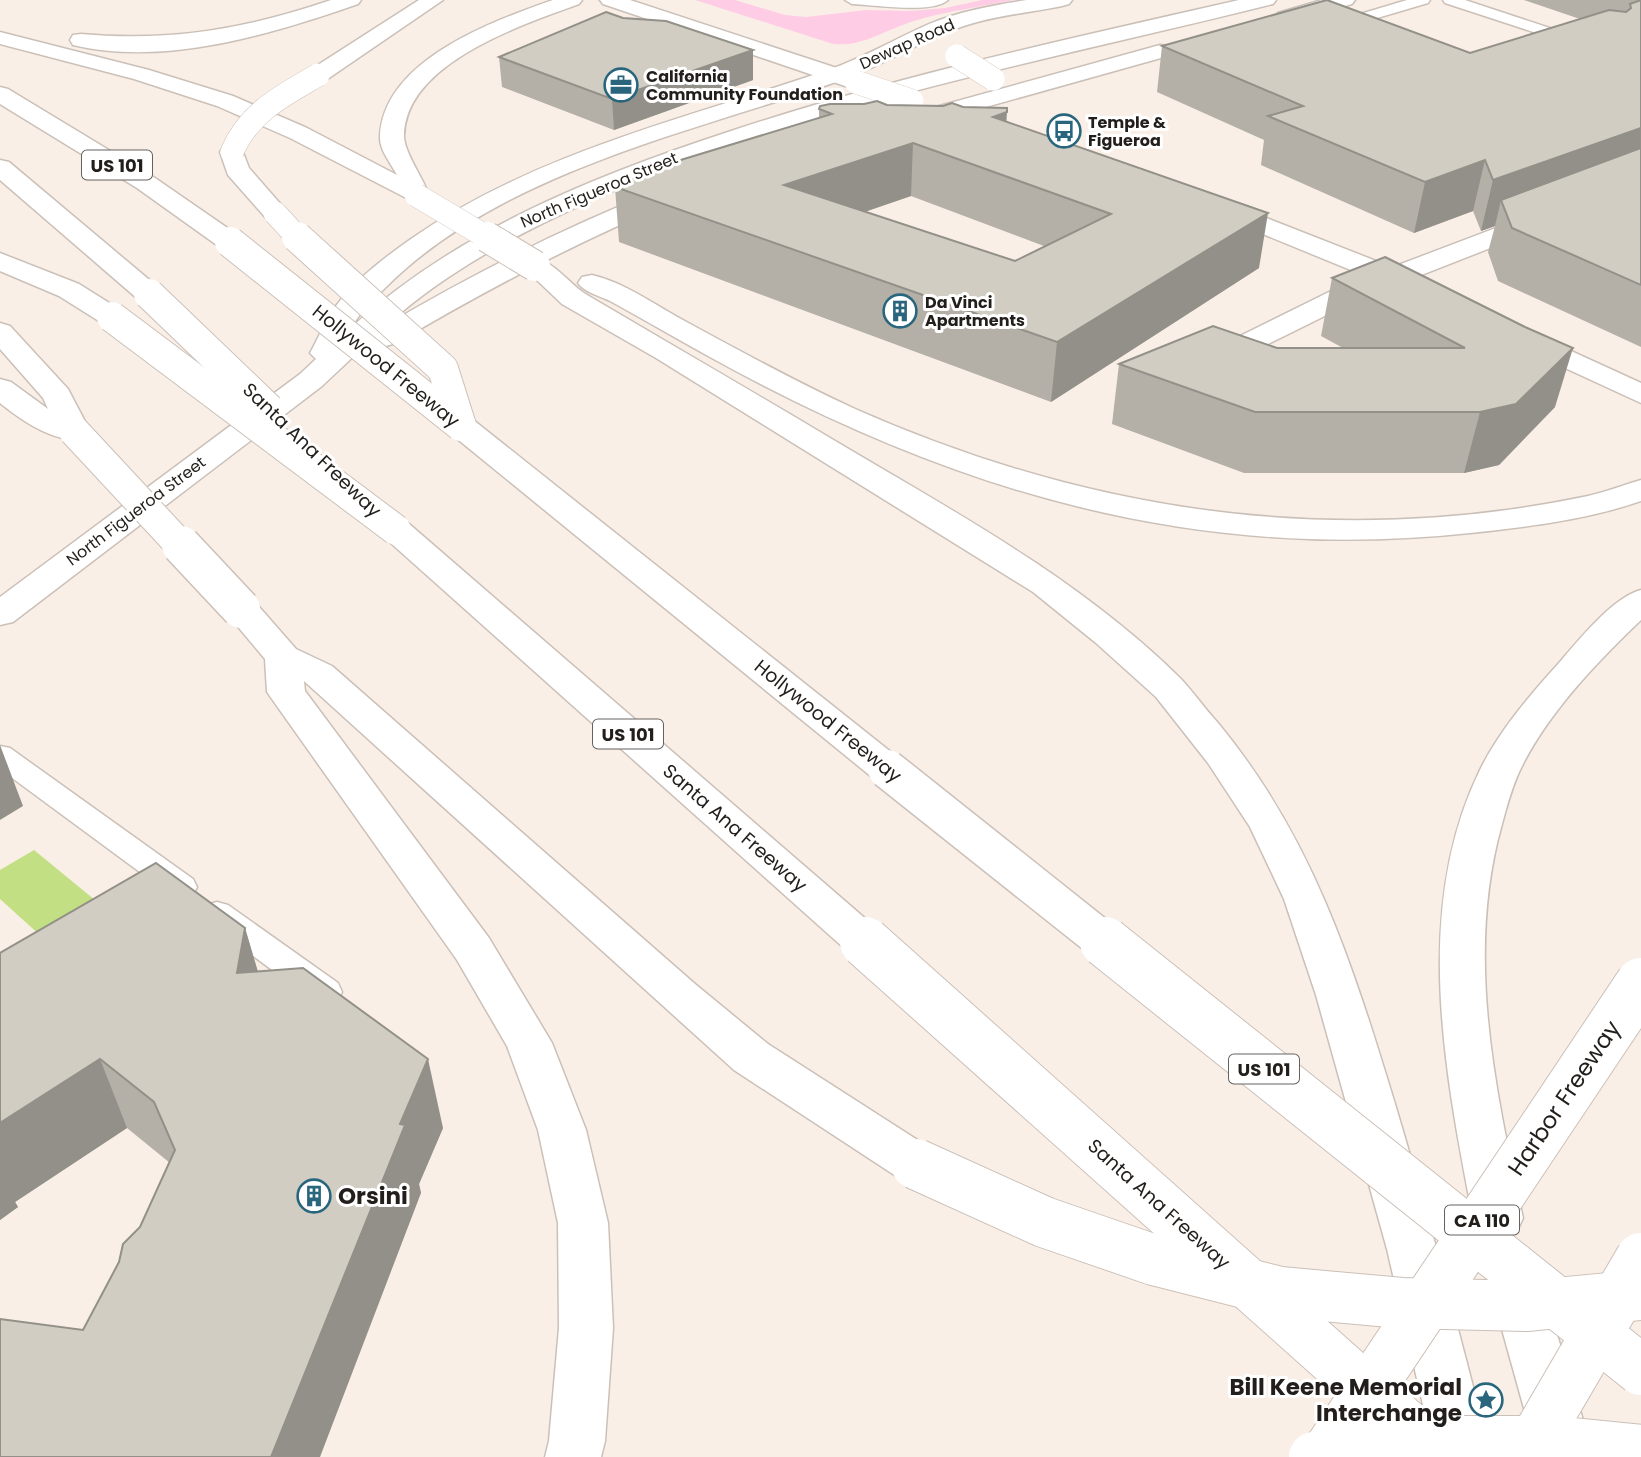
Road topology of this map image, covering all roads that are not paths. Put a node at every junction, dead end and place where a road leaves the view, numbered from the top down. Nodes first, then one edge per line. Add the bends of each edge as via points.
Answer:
1 (351, 0) edge
2 (433, 0) edge
3 (572, 0) edge
4 (610, 0) edge
5 (852, 0) edge
6 (941, 0) edge
7 (1062, 0) edge
8 (1345, 0) edge
9 (1423, 0) edge
10 (1450, 0) edge
11 (1020, 8) junction
12 (1266, 11) edge
13 (0, 26) edge
14 (0, 38) edge
15 (1186, 44) edge
16 (1595, 47) edge
17 (846, 78) junction
18 (1036, 86) junction
19 (0, 94) edge
20 (945, 112) junction
21 (976, 123) edge
22 (887, 128) edge
23 (0, 167) edge
24 (1641, 180) edge
25 (404, 183) junction
26 (693, 186) edge
27 (1194, 198) edge
28 (0, 261) edge
29 (1394, 276) junction
30 (1437, 296) edge
31 (1496, 325) edge
32 (650, 329) junction
33 (0, 332) edge
34 (1246, 344) edge
35 (312, 380) junction
36 (0, 388) edge
37 (1641, 394) edge
38 (74, 431) junction
39 (474, 436) junction
40 (1641, 490) edge
41 (396, 530) junction
42 (1641, 601) edge
43 (0, 614) edge
44 (283, 657) junction
45 (0, 755) edge
46 (1641, 983) edge
47 (342, 1003) edge
48 (1641, 1258) edge
49 (1641, 1294) edge
50 (1641, 1370) edge
51 (1641, 1450) edge
52 (573, 1457) edge
53 (1314, 1457) edge
54 (1324, 1457) edge
55 (1442, 1457) edge
56 (1463, 1457) edge
57 (1525, 1457) edge
58 (1566, 1457) edge

1 - 13 main road via 236,36 154,44 110,44
2 - 39 main road, bridge via 253,116 232,152 237,170 306,247 443,369
3 - 25 main road via 496,29 445,58 404,96 392,138
4 - 17 main road
5 - 6 lane
7 - 11 main road, Dewap Road
8 - 12 main road, North Figueroa Street
9 - 12 lane via 1339,26 1311,26
10 - 16 lane
11 - 17 main road, Dewap Road via 939,27
11 - 18 main road, bridge via 1013,17 954,44 951,50 993,79
12 - 35 main road, North Figueroa Street via 1000,61 838,103 658,163 561,204 464,256 381,315
14 - 25 main road via 223,101
15 - 18 main road
17 - 20 main road, bridge
17 - 35 main road, Dewap Road via 634,141 467,213 381,274 348,309
18 - 20 main road
19 - 39 main road, Hollywood Freeway / US 101, bridge via 146,183 230,242
20 - 21 main road
20 - 22 main road
23 - 41 main road, Santa Ana Freeway / US 101, bridge via 149,295
24 - 29 main road
25 - 32 main road, bridge via 535,265 572,298
26 - 35 main road via 592,225 501,270
27 - 29 main road
28 - 41 main road, bridge via 69,290 112,317
29 - 30 main road
29 - 34 main road
31 - 37 main road
32 - 40 main road via 881,432 1024,485 1110,507 1289,530 1388,532 1564,510 1611,502
32 - 56 main road via 1045,585 1169,689 1222,754 1269,825 1305,899 1339,995 1413,1249
33 - 38 main road via 57,395
35 - 43 main road, North Figueroa Street
36 - 38 main road via 31,414
38 - 44 main road, bridge
39 - 50 main road, Hollywood Freeway / US 101, bridge
41 - 55 main road, Santa Ana Freeway / US 101, bridge
42 - 58 main road via 1540,709 1500,770 1475,838 1464,912 1462,1002 1474,1103 1500,1228
44 - 49 main road, bridge via 319,674 751,1057 916,1164 1044,1222 1154,1260 1280,1292 1402,1303 1526,1306
44 - 52 main road via 286,692 473,949 529,1044 562,1130 583,1223 586,1328
45 - 47 lane
46 - 54 main road, Harbor Freeway / CA 110, bridge
48 - 57 main road, bridge
51 - 53 main road, bridge via 1554,1441 1420,1441

